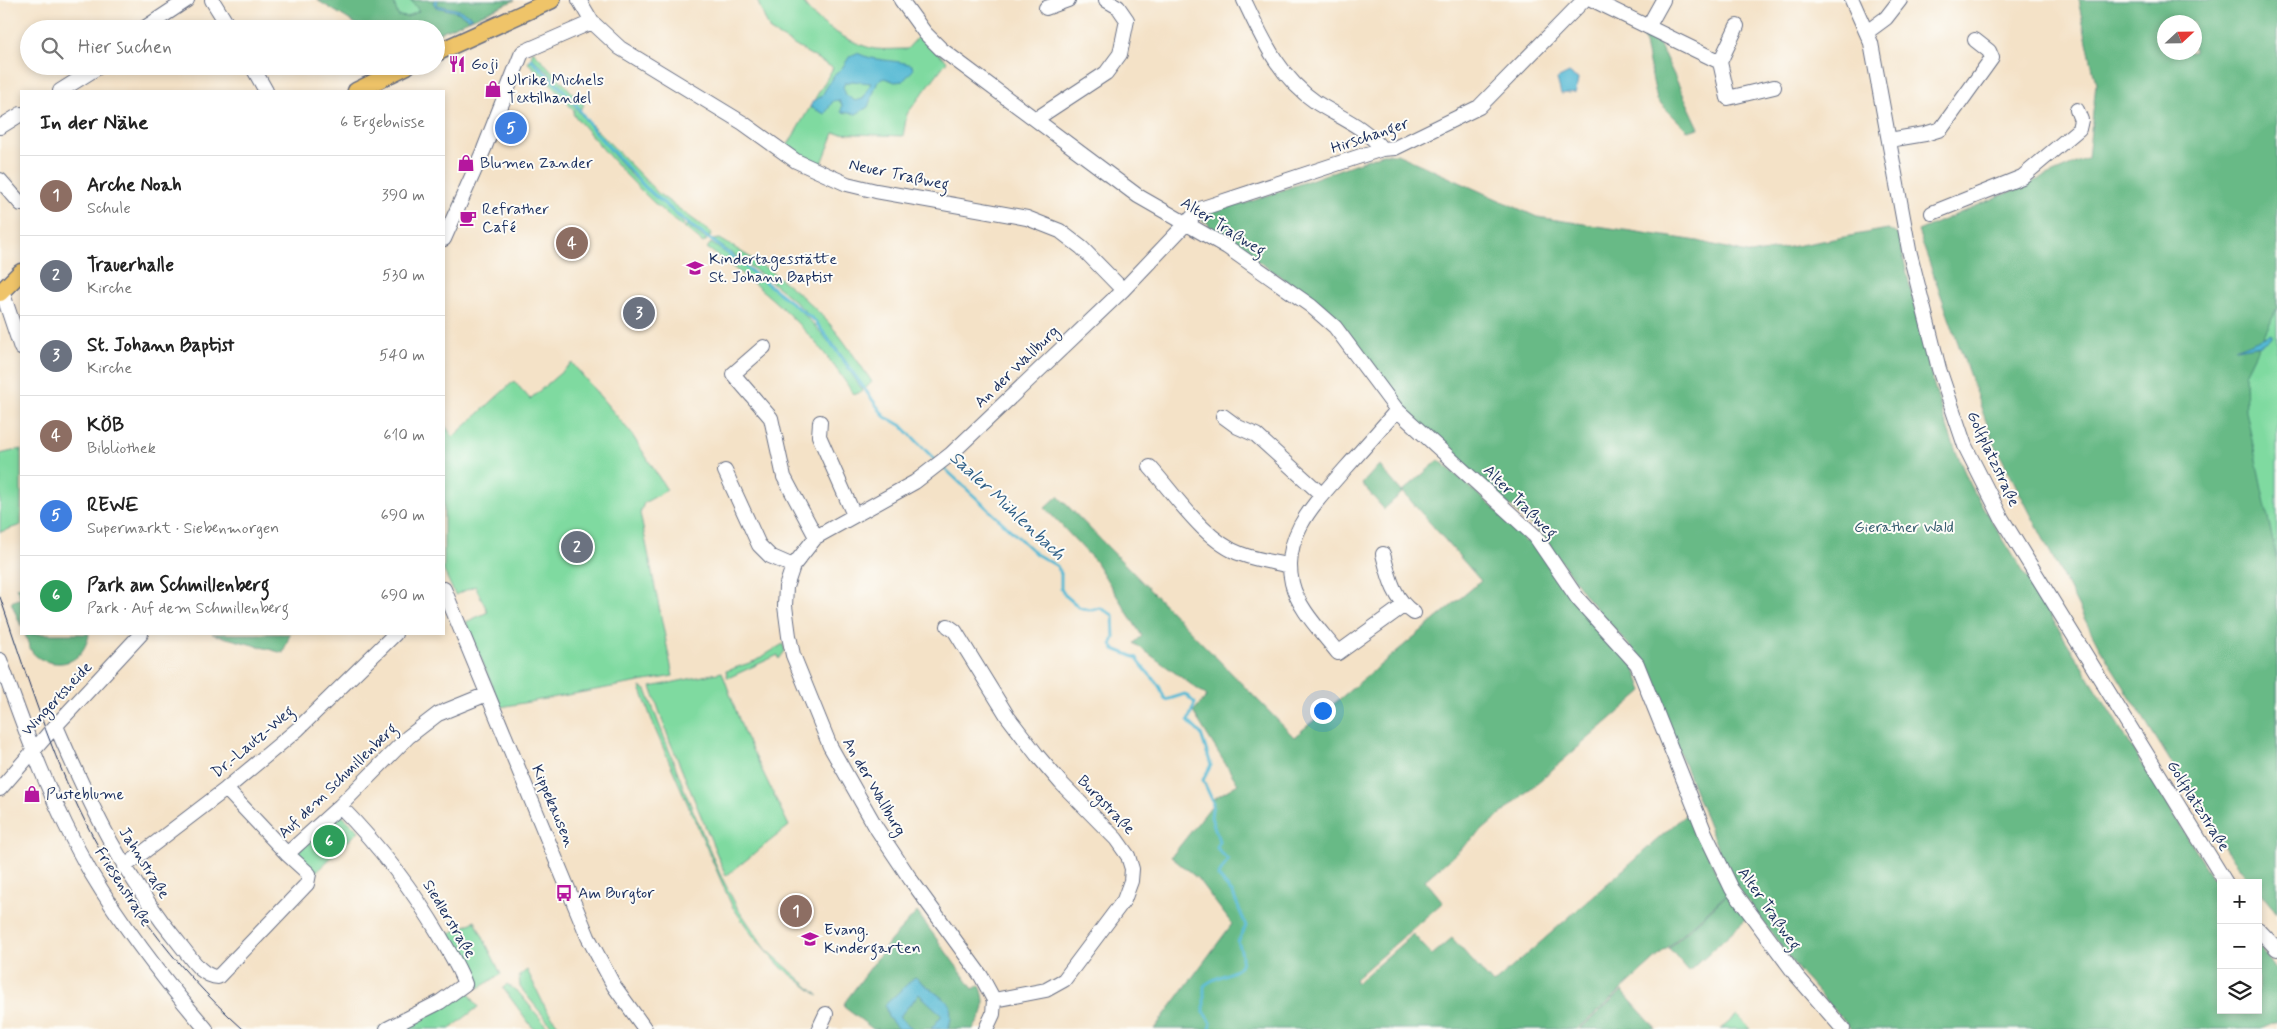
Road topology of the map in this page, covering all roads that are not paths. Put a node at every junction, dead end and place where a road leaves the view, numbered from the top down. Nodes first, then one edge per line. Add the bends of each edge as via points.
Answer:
1 (187, 0) edge
2 (212, 0) edge
3 (552, 0) edge
4 (580, 0) edge
5 (901, 0) edge
6 (1068, 0) edge
7 (1106, 0) edge
8 (1244, 0) edge
9 (1584, 0) edge
10 (1594, 0) edge
11 (1663, 0) edge
12 (1852, 0) edge
13 (1900, 0) edge
14 (1046, 8) dead end
15 (157, 20) edge
16 (224, 20) edge
17 (592, 22) junction
18 (1737, 26) dead end
19 (1648, 27) junction
20 (1867, 32) junction
21 (1975, 40) dead end
22 (445, 48) edge
23 (1720, 62) junction
24 (86, 75) edge
25 (257, 75) edge
26 (389, 75) edge
27 (1774, 87) dead end
28 (62, 90) edge
29 (265, 90) edge
30 (358, 90) edge
31 (2077, 110) dead end
32 (20, 115) edge
33 (1036, 120) junction
34 (0, 127) edge
35 (1890, 140) junction
36 (1382, 149) junction
37 (0, 180) edge
38 (20, 203) edge
39 (1932, 212) dead end
40 (1186, 223) junction
41 (445, 237) edge
42 (20, 273) edge
43 (1123, 290) junction
44 (1, 292) edge
45 (20, 345) edge
46 (764, 347) dead end
47 (1398, 410) junction
48 (1223, 416) dead end
49 (820, 422) dead end
50 (1150, 468) dead end
51 (725, 471) dead end
52 (1322, 495) junction
53 (854, 514) junction
54 (816, 537) junction
55 (1383, 554) dead end
56 (793, 566) junction
57 (1290, 566) junction
58 (445, 594) edge
59 (448, 608) edge
60 (948, 626) dead end
61 (141, 635) edge
62 (394, 635) edge
63 (0, 660) edge
64 (487, 694) junction
65 (56, 726) junction
66 (33, 751) junction
67 (0, 789) edge
68 (226, 789) junction
69 (340, 806) junction
70 (287, 854) junction
71 (124, 867) junction
72 (2224, 879) edge
73 (2262, 933) edge
74 (2277, 949) edge
75 (212, 977) joint
76 (994, 1000) junction
77 (826, 1014) dead end
78 (206, 1029) edge
79 (386, 1029) edge
80 (645, 1029) edge
81 (819, 1029) edge
82 (986, 1029) edge
83 (1843, 1029) edge

1 - 15 street
2 - 16 street
3 - 22 main road
4 - 17 street, Neuer Traßweg
5 - 33 street, Alter Traßweg via 941,49
6 - 14 street
7 - 33 street via 1118,7 1127,20 1120,54 1106,73
8 - 36 street via 1280,69 1315,102 1371,135
9 - 36 street, Hirschanger via 1479,107 1407,144
10 - 19 street
11 - 19 street
12 - 20 street, Golfplatzstraße
13 - 20 street via 1886,18
17 - 41 street via 523,52
17 - 43 street, Neuer Traßweg via 639,61 743,123 796,161 848,184 876,191 1026,218 1051,228 1082,248
18 - 23 street
19 - 23 street
20 - 35 street, Golfplatzstraße
21 - 35 street via 1989,51 1992,58 1946,124 1934,132
23 - 27 street via 1728,98
24 - 28 street
25 - 29 street
26 - 30 main road
31 - 39 street via 2081,120 2079,129 2022,177
32 - 34 street
33 - 40 street, Alter Traßweg via 1138,196
35 - 72 street, Golfplatzstraße via 1909,250 1939,368 1965,446 2002,519
36 - 40 street, Hirschanger via 1200,209
37 - 38 street
40 - 43 street, An der Wallburg
40 - 47 street, Alter Traßweg via 1227,247 1311,306 1335,327
42 - 44 main road
43 - 53 street, An der Wallburg via 948,456 915,482
44 - 45 street
46 - 54 street via 733,374 772,418 784,477
47 - 52 street
47 - 83 street, Alter Traßweg via 1535,536 1584,606 1637,664 1723,875 1796,976
48 - 52 street via 1238,428 1256,435
49 - 53 street via 819,436
50 - 57 street via 1201,529 1226,547 1240,554
51 - 56 street via 759,545 770,556
52 - 57 street via 1309,509 1297,532
53 - 54 street, An der Wallburg
54 - 56 street, An der Wallburg
55 - 57 street via 1390,582 1408,610 1338,653 1299,602
56 - 76 street, An der Wallburg via 786,587 785,606 793,655 830,746 881,836 981,976
58 - 59 street, Kippekausen
59 - 64 street, Kippekausen
60 - 76 street, Burgstraße via 955,631 1031,748 1116,839 1128,856 1132,870 1124,900 1064,980 1046,990
61 - 65 street, Wingertsheide
62 - 68 street, Dr.-Lautz-Weg via 298,729
63 - 66 street, Friesenstraße
64 - 69 street, Auf dem Schmillenberg via 438,714 408,737
64 - 80 street, Kippekausen via 592,945 614,986
65 - 66 street, Wingertsheide
65 - 71 street, Jahnstraße via 94,812
66 - 67 street, Wingertsheide
66 - 78 street, Friesenstraße via 99,886 168,984
68 - 70 street
68 - 71 street, Dr.-Lautz-Weg
69 - 70 street, Auf dem Schmillenberg
69 - 79 street, Siedlerstraße via 400,873 461,972 465,984 440,1002
70 - 75 street, Auf dem Schmillenberg via 309,874 308,884 224,974
71 - 75 street, Jahnstraße via 156,915 200,968
73 - 74 street
76 - 82 street via 993,1014
77 - 81 street

